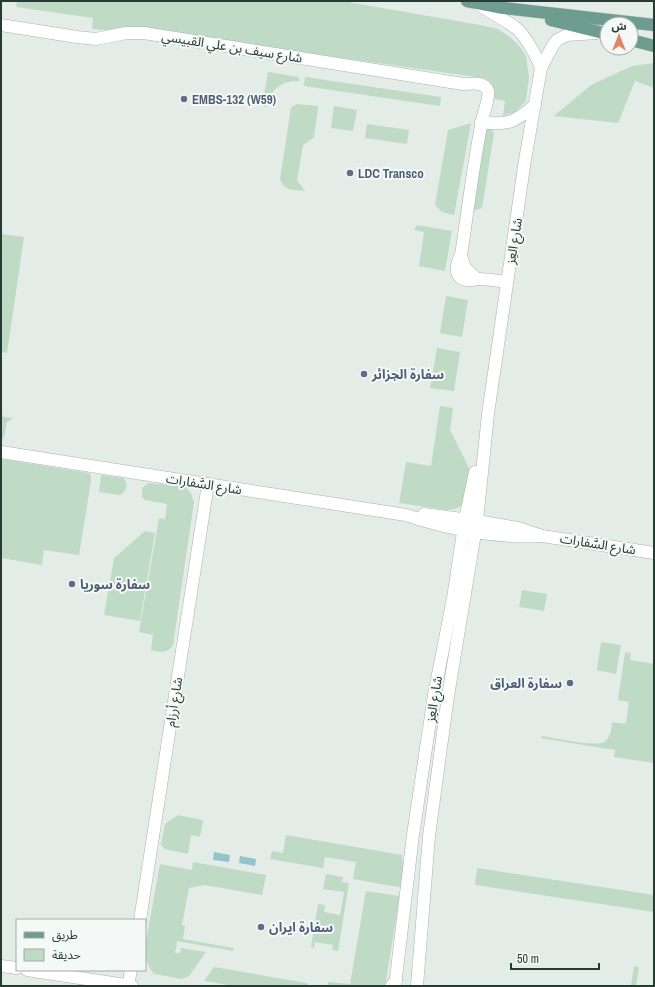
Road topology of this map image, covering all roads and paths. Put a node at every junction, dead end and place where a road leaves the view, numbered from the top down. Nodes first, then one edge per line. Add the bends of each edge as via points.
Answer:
1 (470, 1) edge
2 (503, 8) junction
3 (1, 25) edge
4 (654, 25) edge
5 (599, 32) edge
6 (599, 33) edge
7 (639, 42) edge
8 (654, 46) edge
9 (541, 68) junction
10 (535, 105) junction
11 (482, 122) junction
12 (507, 282) junction
13 (1, 452) edge
14 (208, 484) junction
15 (470, 525) junction
16 (654, 553) edge
17 (140, 919) edge
18 (1, 966) edge
19 (16, 968) edge
20 (33, 971) edge
21 (131, 971) edge
22 (394, 984) edge
23 (128, 986) edge
24 (132, 986) edge
25 (417, 986) edge

1 - 2 main road
1 - 9 street via 518,29
2 - 4 main road
2 - 5 main road
3 - 11 street, شارع سيف بن علي القبيسي via 96,39 126,33 144,33 463,84 480,94 484,108
6 - 9 street, شارع العِز via 567,35 557,40
7 - 8 main road
9 - 10 street, شارع العِز
10 - 11 street via 511,121 497,124
10 - 12 street, شارع العِز
11 - 12 street, شارع سيف بن علي القبيسي via 461,255 465,268 477,279
12 - 15 street, شارع العِز
13 - 14 street, شارع السَّفارات
14 - 15 street, شارع السَّفارات via 406,515 425,521
14 - 17 street, شارع أرزام
15 - 16 street, شارع السَّفارات via 503,536 542,536
15 - 22 street, شارع العِز via 436,684
15 - 25 street, شارع العِز via 429,836
18 - 19 street
20 - 23 street
21 - 23 street
23 - 24 street

